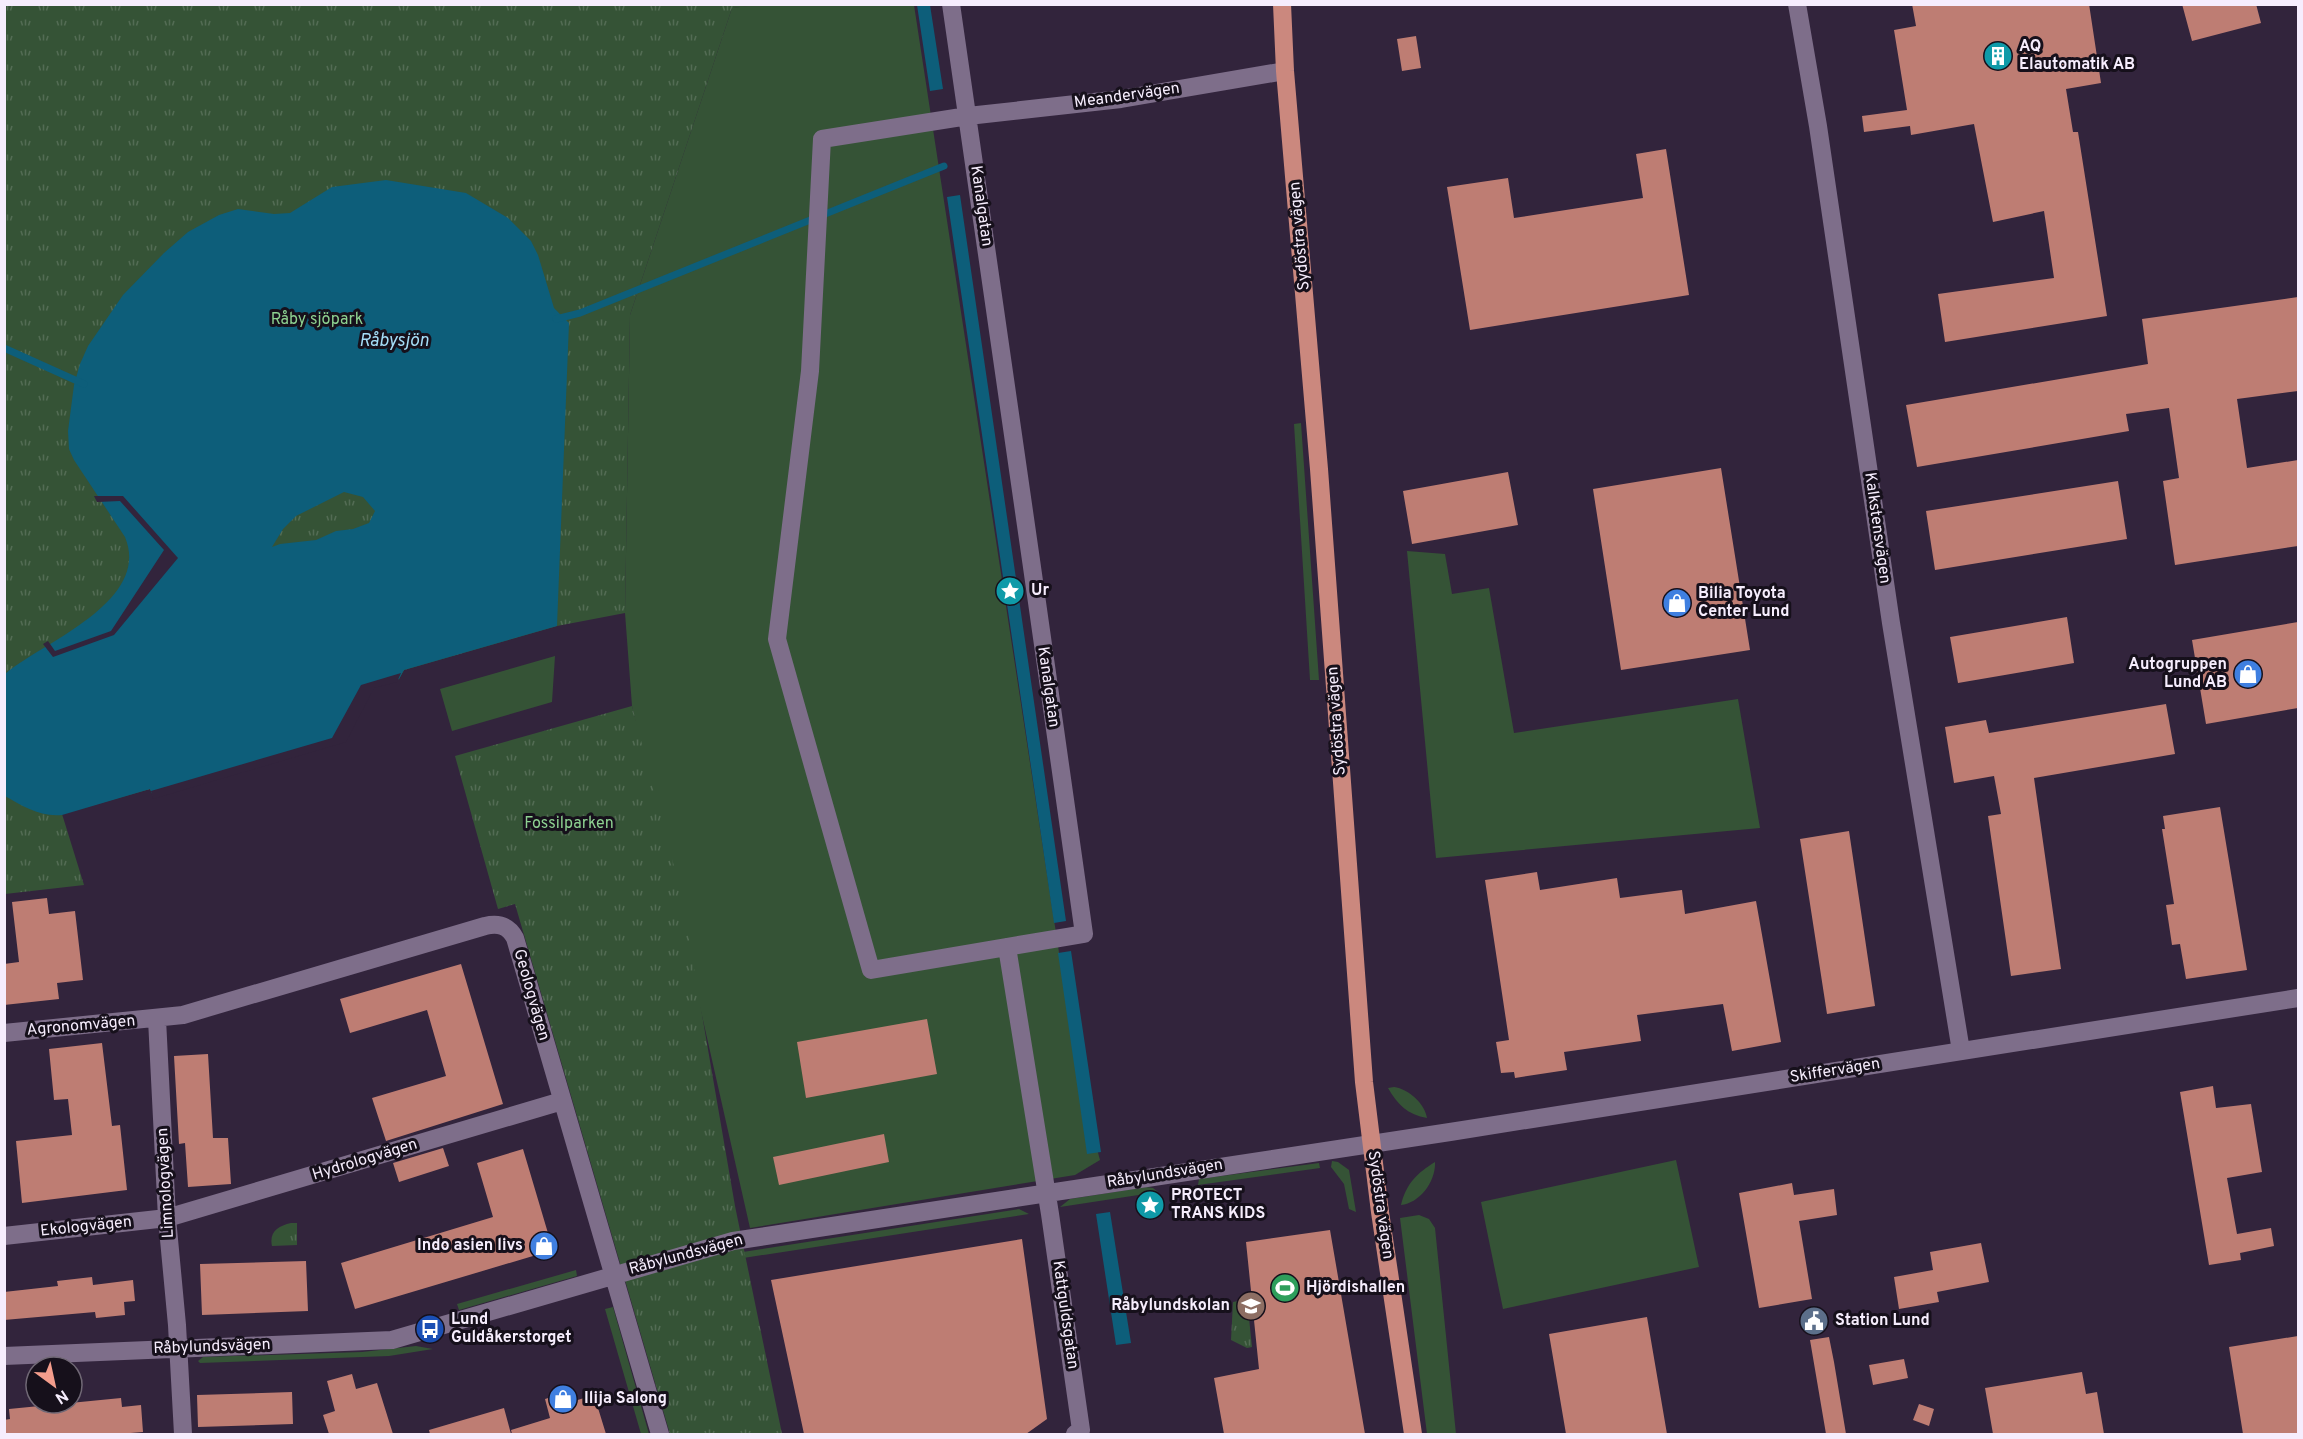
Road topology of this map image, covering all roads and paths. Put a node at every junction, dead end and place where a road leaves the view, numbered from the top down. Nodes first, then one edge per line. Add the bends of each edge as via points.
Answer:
1 (951, 4) edge
2 (1282, 4) edge
3 (1797, 4) edge
4 (1285, 71) junction
5 (968, 116) junction
6 (817, 233) joint
7 (1007, 947) junction
8 (2298, 998) edge
9 (157, 1019) junction
10 (4, 1033) edge
11 (1961, 1051) junction
12 (562, 1101) junction
13 (1371, 1143) junction
14 (1046, 1193) junction
15 (167, 1218) junction
16 (4, 1236) edge
17 (614, 1275) junction
18 (177, 1348) junction
19 (4, 1356) edge
20 (183, 1434) edge
21 (660, 1434) edge
22 (1075, 1434) edge
23 (1413, 1434) edge

1 - 5 street, Kanalgatan
2 - 4 main road, Sydöstra vägen
3 - 11 street, Kalkstensvägen
4 - 5 street, Meandervägen via 1121,99
4 - 13 main road, Sydöstra vägen via 1354,971
5 - 6 street, Meandervägen via 822,139
5 - 7 street, Kanalgatan via 1084,934
6 - 7 street, Kanalgatan via 810,371 777,639 871,970
7 - 14 street
8 - 11 street, Skiffervägen
9 - 10 street, Agronomvägen
9 - 12 street, Geologvägen via 183,1015 485,926 500,925 515,938
9 - 15 street, Limnologvägen
11 - 13 street, Skiffervägen
12 - 15 street, Hydrologvägen
12 - 17 street, Geologvägen
13 - 14 street, Råbylundsvägen
13 - 23 main road, Sydöstra vägen
14 - 17 street, Råbylundsvägen via 733,1241
14 - 22 street, Kattguldsgatan via 1081,1430
15 - 16 street, Ekologvägen
15 - 18 street, Limnologvägen
17 - 18 street, Råbylundsvägen via 392,1340
17 - 21 street, Geologvägen
18 - 19 street, Råbylundsvägen
18 - 20 street, Limnologvägen

